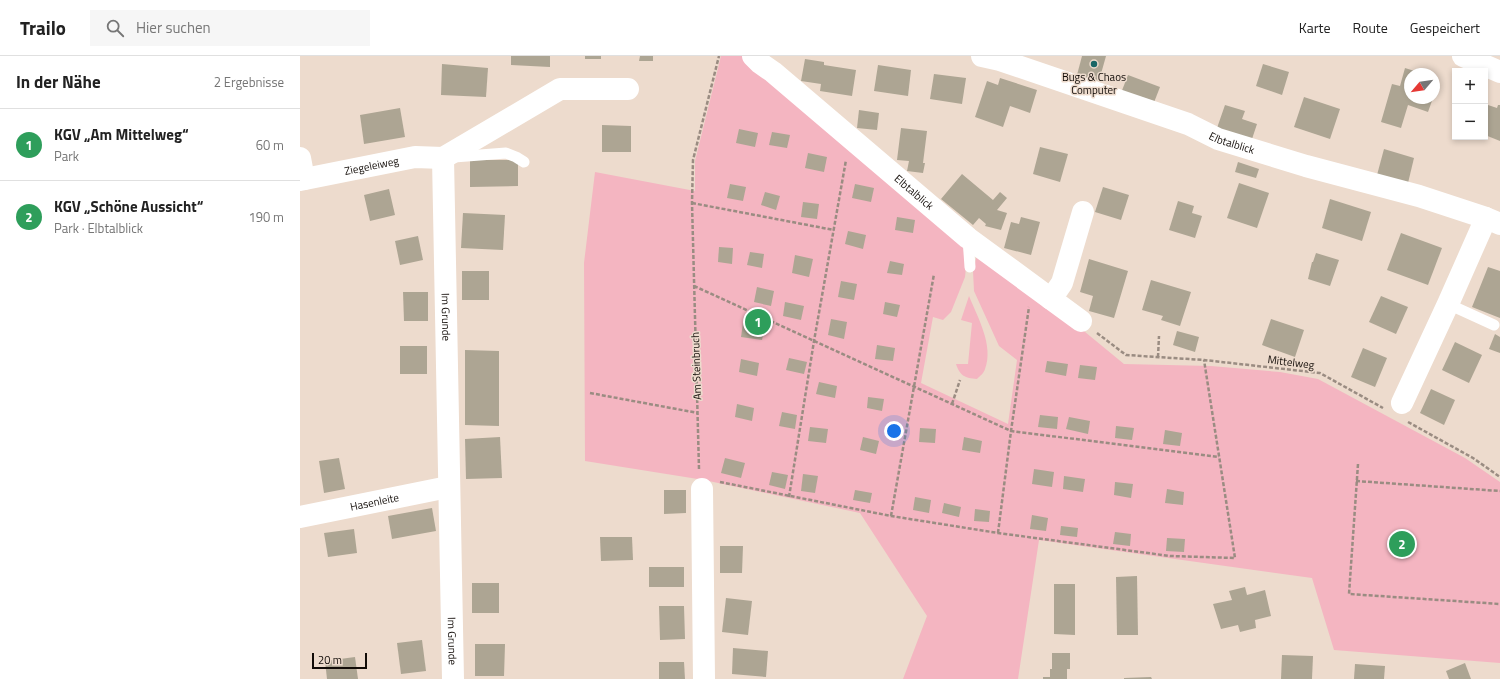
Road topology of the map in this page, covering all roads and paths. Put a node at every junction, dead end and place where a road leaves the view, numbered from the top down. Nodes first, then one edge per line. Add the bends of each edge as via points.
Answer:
1 (719, 56) edge
2 (753, 56) edge
3 (982, 56) edge
4 (1462, 56) edge
5 (1498, 66) edge
6 (628, 88) dead end
7 (852, 140) junction
8 (300, 158) edge
9 (443, 158) junction
10 (524, 162) dead end
11 (302, 179) edge
12 (692, 203) junction
13 (1083, 212) dead end
14 (1493, 221) edge
15 (834, 230) junction
16 (968, 238) junction
17 (970, 267) dead end
18 (934, 274) dead end
19 (694, 286) junction
20 (1033, 286) junction
21 (1051, 299) junction
22 (1448, 304) junction
23 (1081, 321) dead end
24 (1494, 325) dead end
25 (1159, 336) dead end
26 (1105, 339) dead end
27 (814, 341) junction
28 (1158, 357) junction
29 (1204, 360) junction
30 (960, 380) dead end
31 (914, 387) junction
32 (590, 393) dead end
33 (952, 404) junction
34 (1399, 412) junction
35 (698, 413) junction
36 (1011, 431) junction
37 (1219, 457) junction
38 (1358, 464) dead end
39 (1500, 477) edge
40 (1356, 481) junction
41 (701, 484) junction
42 (448, 487) junction
43 (1500, 491) edge
44 (789, 497) junction
45 (891, 516) junction
46 (300, 517) edge
47 (998, 532) junction
48 (1500, 604) edge
49 (453, 679) edge
50 (704, 679) edge

1 - 12 path, Am Steinbruch via 693,160
2 - 7 street, Elbtalblick
3 - 14 street, Elbtalblick via 1188,124 1218,139 1419,196
4 - 5 street
6 - 9 street via 560,89
7 - 15 path
7 - 16 street, Elbtalblick
8 - 11 street
9 - 10 lane via 506,153
9 - 11 street, Ziegeleiweg via 415,157
9 - 42 street, Im Grunde
12 - 15 path
12 - 19 path, Am Steinbruch
13 - 21 street via 1062,283
14 - 22 street, Elbtalblick
15 - 27 path
16 - 17 lane
16 - 20 street, Elbtalblick
18 - 31 path
19 - 27 path
19 - 35 path, Am Steinbruch
20 - 21 street, Elbtalblick
20 - 36 path
21 - 23 street, Elbtalblick
22 - 24 lane
22 - 34 street, Elbtalblick
25 - 28 path
26 - 28 path, Mittelweg via 1126,355
27 - 31 path
27 - 44 path
28 - 29 path, Mittelweg
29 - 34 path, Mittelweg via 1320,373
29 - 37 path
30 - 33 path
31 - 33 path
31 - 45 path
32 - 35 path
33 - 36 path
34 - 39 path, Mittelweg
35 - 41 path, Am Steinbruch
36 - 37 path
36 - 47 path
37 - 47 path via 1235,558 1170,556
38 - 40 path
40 - 43 path
40 - 48 path via 1349,594
41 - 44 path
41 - 50 street
42 - 46 street, Hasenleite
42 - 49 street, Im Grunde
44 - 45 path
45 - 47 path

